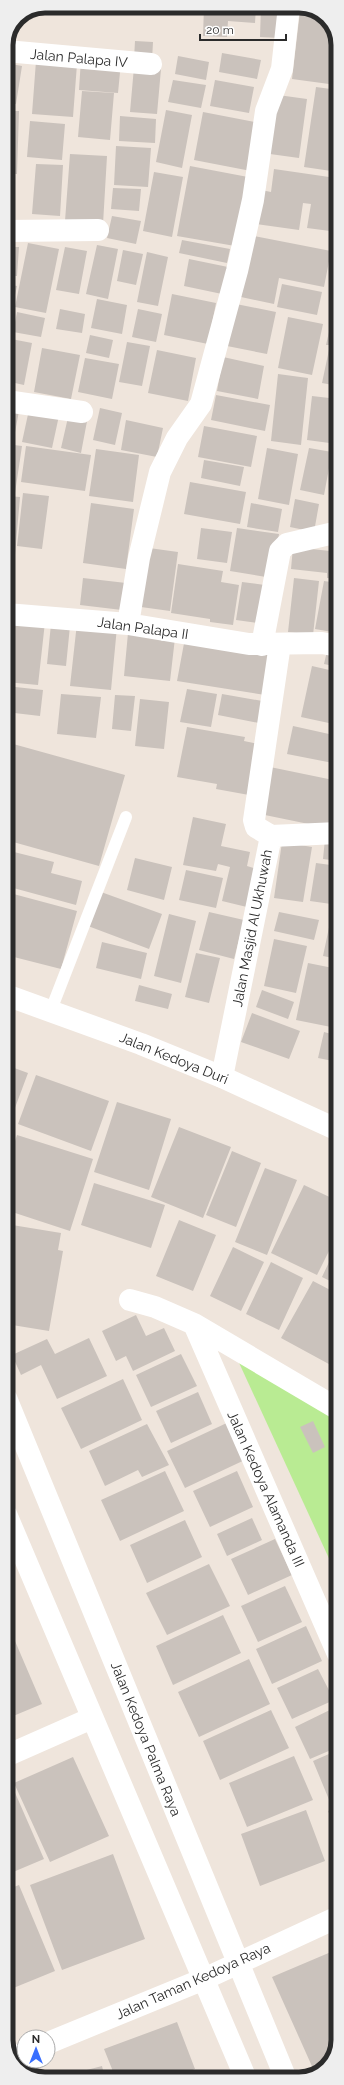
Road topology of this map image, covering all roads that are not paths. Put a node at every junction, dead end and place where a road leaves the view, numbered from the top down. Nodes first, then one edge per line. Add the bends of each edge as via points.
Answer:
1 (288, 13) edge
2 (13, 52) edge
3 (151, 64) dead end
4 (98, 230) dead end
5 (13, 231) edge
6 (13, 402) edge
7 (82, 412) dead end
8 (331, 534) edge
9 (13, 615) edge
10 (128, 624) junction
11 (271, 645) junction
12 (331, 645) edge
13 (126, 817) dead end
14 (331, 834) edge
15 (271, 836) junction
16 (13, 997) edge
17 (50, 1010) junction
18 (222, 1076) junction
19 (331, 1127) edge
20 (130, 1300) dead end
21 (194, 1324) junction
22 (331, 1405) edge
23 (13, 1415) edge
24 (13, 1531) edge
25 (331, 1638) edge
26 (92, 1718) junction
27 (13, 1753) edge
28 (331, 1920) edge
29 (238, 1963) junction
30 (204, 1979) junction
31 (56, 2040) edge
32 (243, 2072) edge
33 (283, 2072) edge

1 - 10 street via 282,69 266,111 253,200 237,272 201,404 176,438 160,472 139,558
2 - 3 street, Jalan Palapa IV
4 - 5 street
6 - 7 street
8 - 11 street, Jalan Masjid Al Ukhuwah via 287,544 280,551
9 - 10 street, Jalan Palapa II
10 - 11 street, Jalan Palapa II
11 - 12 street, Jalan Palapa II
11 - 15 street, Jalan Masjid Al Ukhuwah via 254,820 256,827
13 - 17 lane
14 - 15 street
15 - 18 street, Jalan Masjid Al Ukhuwah
16 - 17 street, Jalan Kedoya Duri
17 - 18 street, Jalan Kedoya Duri
18 - 19 street, Jalan Kedoya Duri
20 - 21 street via 155,1307
21 - 22 street
21 - 25 street, Jalan Kedoya Alamanda III
23 - 29 street, Jalan Kedoya Palma Raya
24 - 26 street
26 - 27 street
26 - 30 street
28 - 29 street, Jalan Taman Kedoya Raya
29 - 30 street, Jalan Taman Kedoya Raya
29 - 33 street, Jalan Kedoya Palma Raya
30 - 31 street, Jalan Taman Kedoya Raya
30 - 32 street

